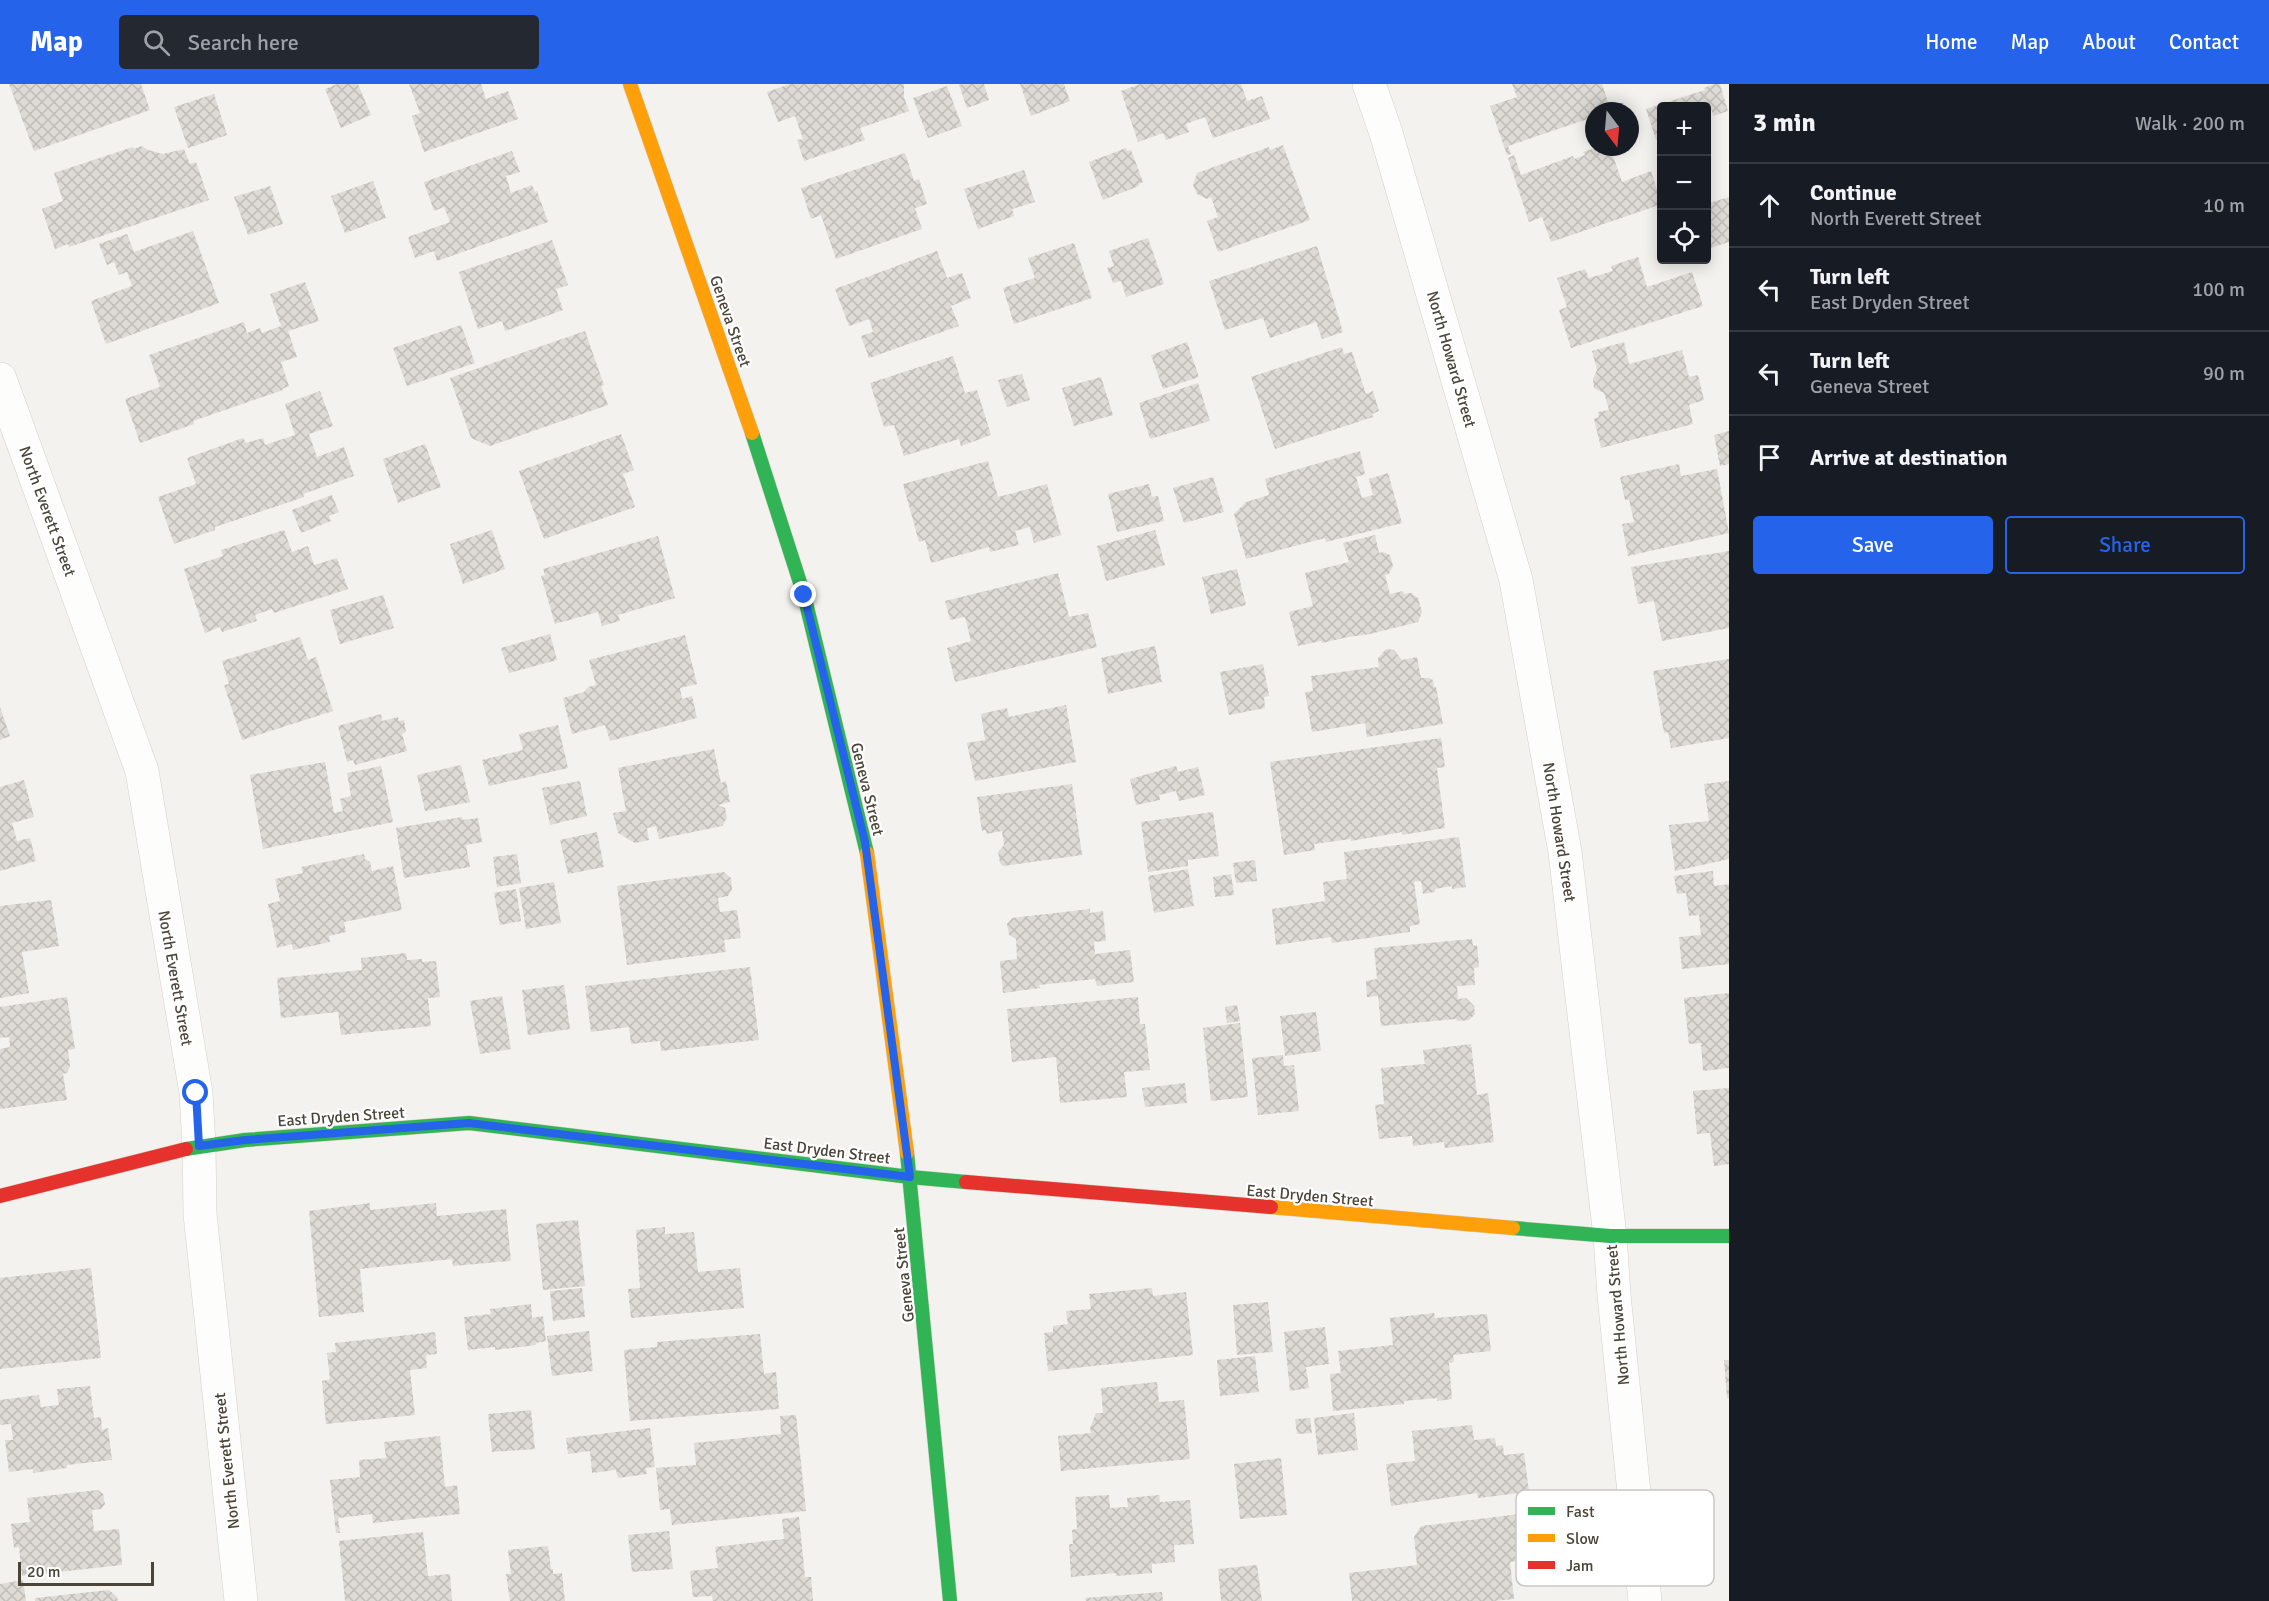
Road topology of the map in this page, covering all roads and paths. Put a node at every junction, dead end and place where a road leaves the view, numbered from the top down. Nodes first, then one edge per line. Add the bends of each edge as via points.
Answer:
1 (630, 84) edge
2 (1369, 84) edge
3 (0, 379) edge
4 (199, 1146) junction
5 (910, 1177) junction
6 (0, 1196) edge
7 (1610, 1236) junction
8 (1729, 1236) edge
9 (1634, 1490) edge
10 (1643, 1586) edge
11 (241, 1601) edge
12 (950, 1601) edge
13 (1645, 1601) edge

1 - 5 street, Geneva Street via 756,444 804,595 865,842
2 - 7 street, North Howard Street via 1516,580 1565,852
3 - 4 street, North Everett Street via 142,771 196,1093
4 - 5 street, East Dryden Street via 469,1123
4 - 6 street, East Dryden Street
4 - 11 street, North Everett Street via 200,1214
5 - 7 street, East Dryden Street
5 - 12 street, Geneva Street
7 - 8 street, East Dryden Street
7 - 9 street, North Howard Street
10 - 13 street, North Howard Street

